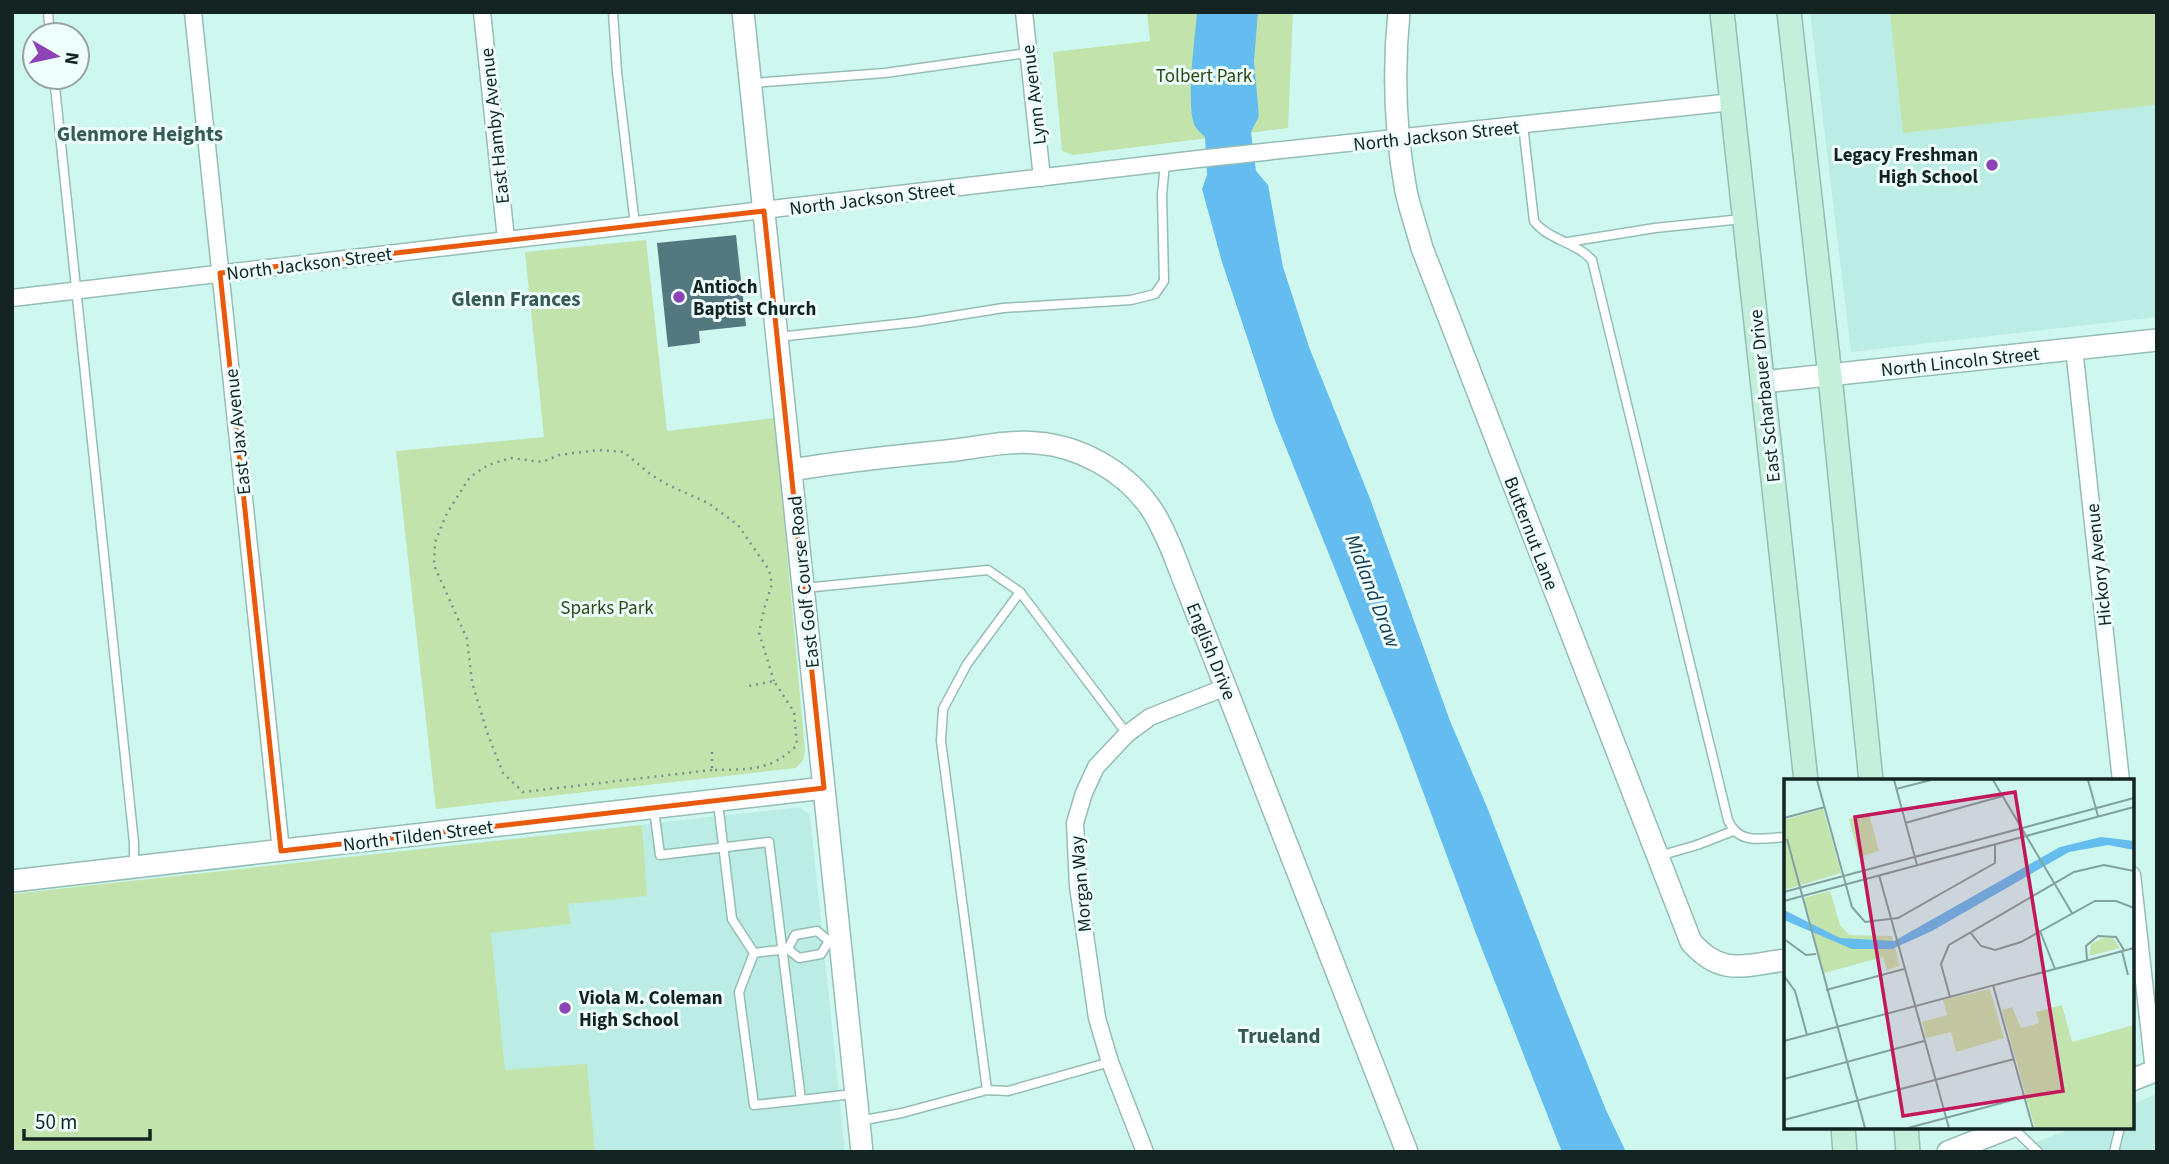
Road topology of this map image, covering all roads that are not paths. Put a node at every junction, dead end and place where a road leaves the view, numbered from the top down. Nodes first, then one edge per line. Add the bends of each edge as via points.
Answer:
1 (193, 12) edge
2 (482, 12) edge
3 (613, 12) edge
4 (743, 12) edge
5 (1024, 12) edge
6 (1399, 12) edge
7 (1723, 12) edge
8 (1789, 12) edge
9 (1027, 53) junction
10 (750, 83) junction
11 (56, 91) edge
12 (1732, 102) junction
13 (1523, 125) junction
14 (1399, 139) junction
15 (1165, 163) junction
16 (1042, 178) junction
17 (764, 211) junction
18 (1745, 218) junction
19 (635, 225) junction
20 (506, 239) junction
21 (1566, 242) junction
22 (220, 273) junction
23 (77, 290) junction
24 (12, 298) edge
25 (778, 337) junction
26 (2157, 340) edge
27 (2074, 348) junction
28 (1830, 376) junction
29 (1763, 382) junction
30 (792, 470) junction
31 (804, 588) junction
32 (1020, 592) junction
33 (1226, 687) junction
34 (1127, 734) junction
35 (1806, 779) edge
36 (1871, 779) edge
37 (2121, 779) edge
38 (824, 788) junction
39 (718, 800) junction
40 (654, 808) junction
41 (1733, 831) junction
42 (1784, 837) edge
43 (724, 847) junction
44 (281, 851) junction
45 (1658, 856) junction
46 (134, 867) junction
47 (12, 881) edge
48 (2134, 892) edge
49 (834, 940) junction
50 (785, 950) junction
51 (754, 953) junction
52 (1784, 960) edge
53 (1110, 1062) junction
54 (2155, 1070) edge
55 (2134, 1079) edge
56 (987, 1090) junction
57 (856, 1093) junction
58 (801, 1100) junction
59 (859, 1121) junction
60 (1843, 1129) edge
61 (1906, 1129) edge
62 (2007, 1129) edge
63 (2014, 1129) edge
64 (2120, 1129) edge
65 (862, 1152) edge
66 (1145, 1152) edge
67 (1407, 1152) edge
68 (1845, 1152) edge
69 (1908, 1152) edge
70 (1948, 1152) edge
71 (2038, 1152) edge
72 (2114, 1152) edge

1 - 22 street, East Jax Avenue
2 - 20 street, East Hamby Avenue
3 - 19 lane
4 - 10 street, East Golf Course Road
5 - 9 street, Lynn Avenue
6 - 14 street, Butternut Lane via 1395,87
7 - 12 main road, East Scharbauer Drive
8 - 28 main road
9 - 10 lane via 884,73
9 - 16 street, Lynn Avenue
10 - 17 street, East Golf Course Road
11 - 23 lane
12 - 13 street, North Jackson Street
12 - 18 main road, East Scharbauer Drive
13 - 14 street, North Jackson Street
13 - 21 lane via 1534,221 1540,230
14 - 15 street, North Jackson Street
14 - 45 street, Butternut Lane via 1406,193 1423,248
15 - 16 street, North Jackson Street
15 - 25 lane via 1164,281 1156,295 1003,308
16 - 17 street, North Jackson Street
17 - 19 street, North Jackson Street
17 - 25 street, East Golf Course Road
18 - 21 lane
18 - 29 main road, East Scharbauer Drive
19 - 20 street, North Jackson Street
20 - 22 street, North Jackson Street
21 - 41 lane via 1592,260
22 - 23 street, North Jackson Street
22 - 44 street, East Jax Avenue
23 - 24 street, North Jackson Street
23 - 46 lane
25 - 30 street, East Golf Course Road
26 - 27 street, North Lincoln Street
27 - 28 street, North Lincoln Street
27 - 37 street, Hickory Avenue
28 - 29 street, North Lincoln Street
28 - 36 main road
29 - 35 main road, East Scharbauer Drive
30 - 31 street, East Golf Course Road
30 - 33 street, English Drive via 1025,443 1049,445 1093,459 1131,485 1156,517
31 - 32 lane via 988,570
31 - 38 street, East Golf Course Road
32 - 34 lane
32 - 56 lane via 967,664 943,709 941,741
33 - 34 street, Morgan Way via 1150,717
33 - 67 street, English Drive
34 - 53 street, Morgan Way via 1092,776 1079,805 1074,841 1094,1004
38 - 39 street, North Tilden Street
38 - 49 street, East Golf Course Road
39 - 40 street, North Tilden Street
39 - 43 lane
40 - 43 lane via 660,855
40 - 44 street, North Tilden Street
41 - 42 lane via 1753,839
41 - 45 lane
43 - 50 lane via 769,842
43 - 51 lane via 732,919
44 - 46 street, North Tilden Street
45 - 52 street, Butternut Lane via 1691,942 1704,957 1723,965
46 - 47 street, North Tilden Street
48 - 54 street
49 - 50 lane via 821,954 799,958
49 - 50 lane via 817,931 795,935
49 - 57 street, East Golf Course Road
50 - 51 lane
50 - 58 lane
51 - 58 lane via 739,992 754,1105
53 - 56 lane via 1008,1091
53 - 66 street, Morgan Way
54 - 55 street
56 - 59 lane
57 - 58 lane
57 - 59 street, East Golf Course Road
59 - 65 street, East Golf Course Road
60 - 68 main road
61 - 69 main road
62 - 70 street
63 - 71 lane
64 - 72 lane

